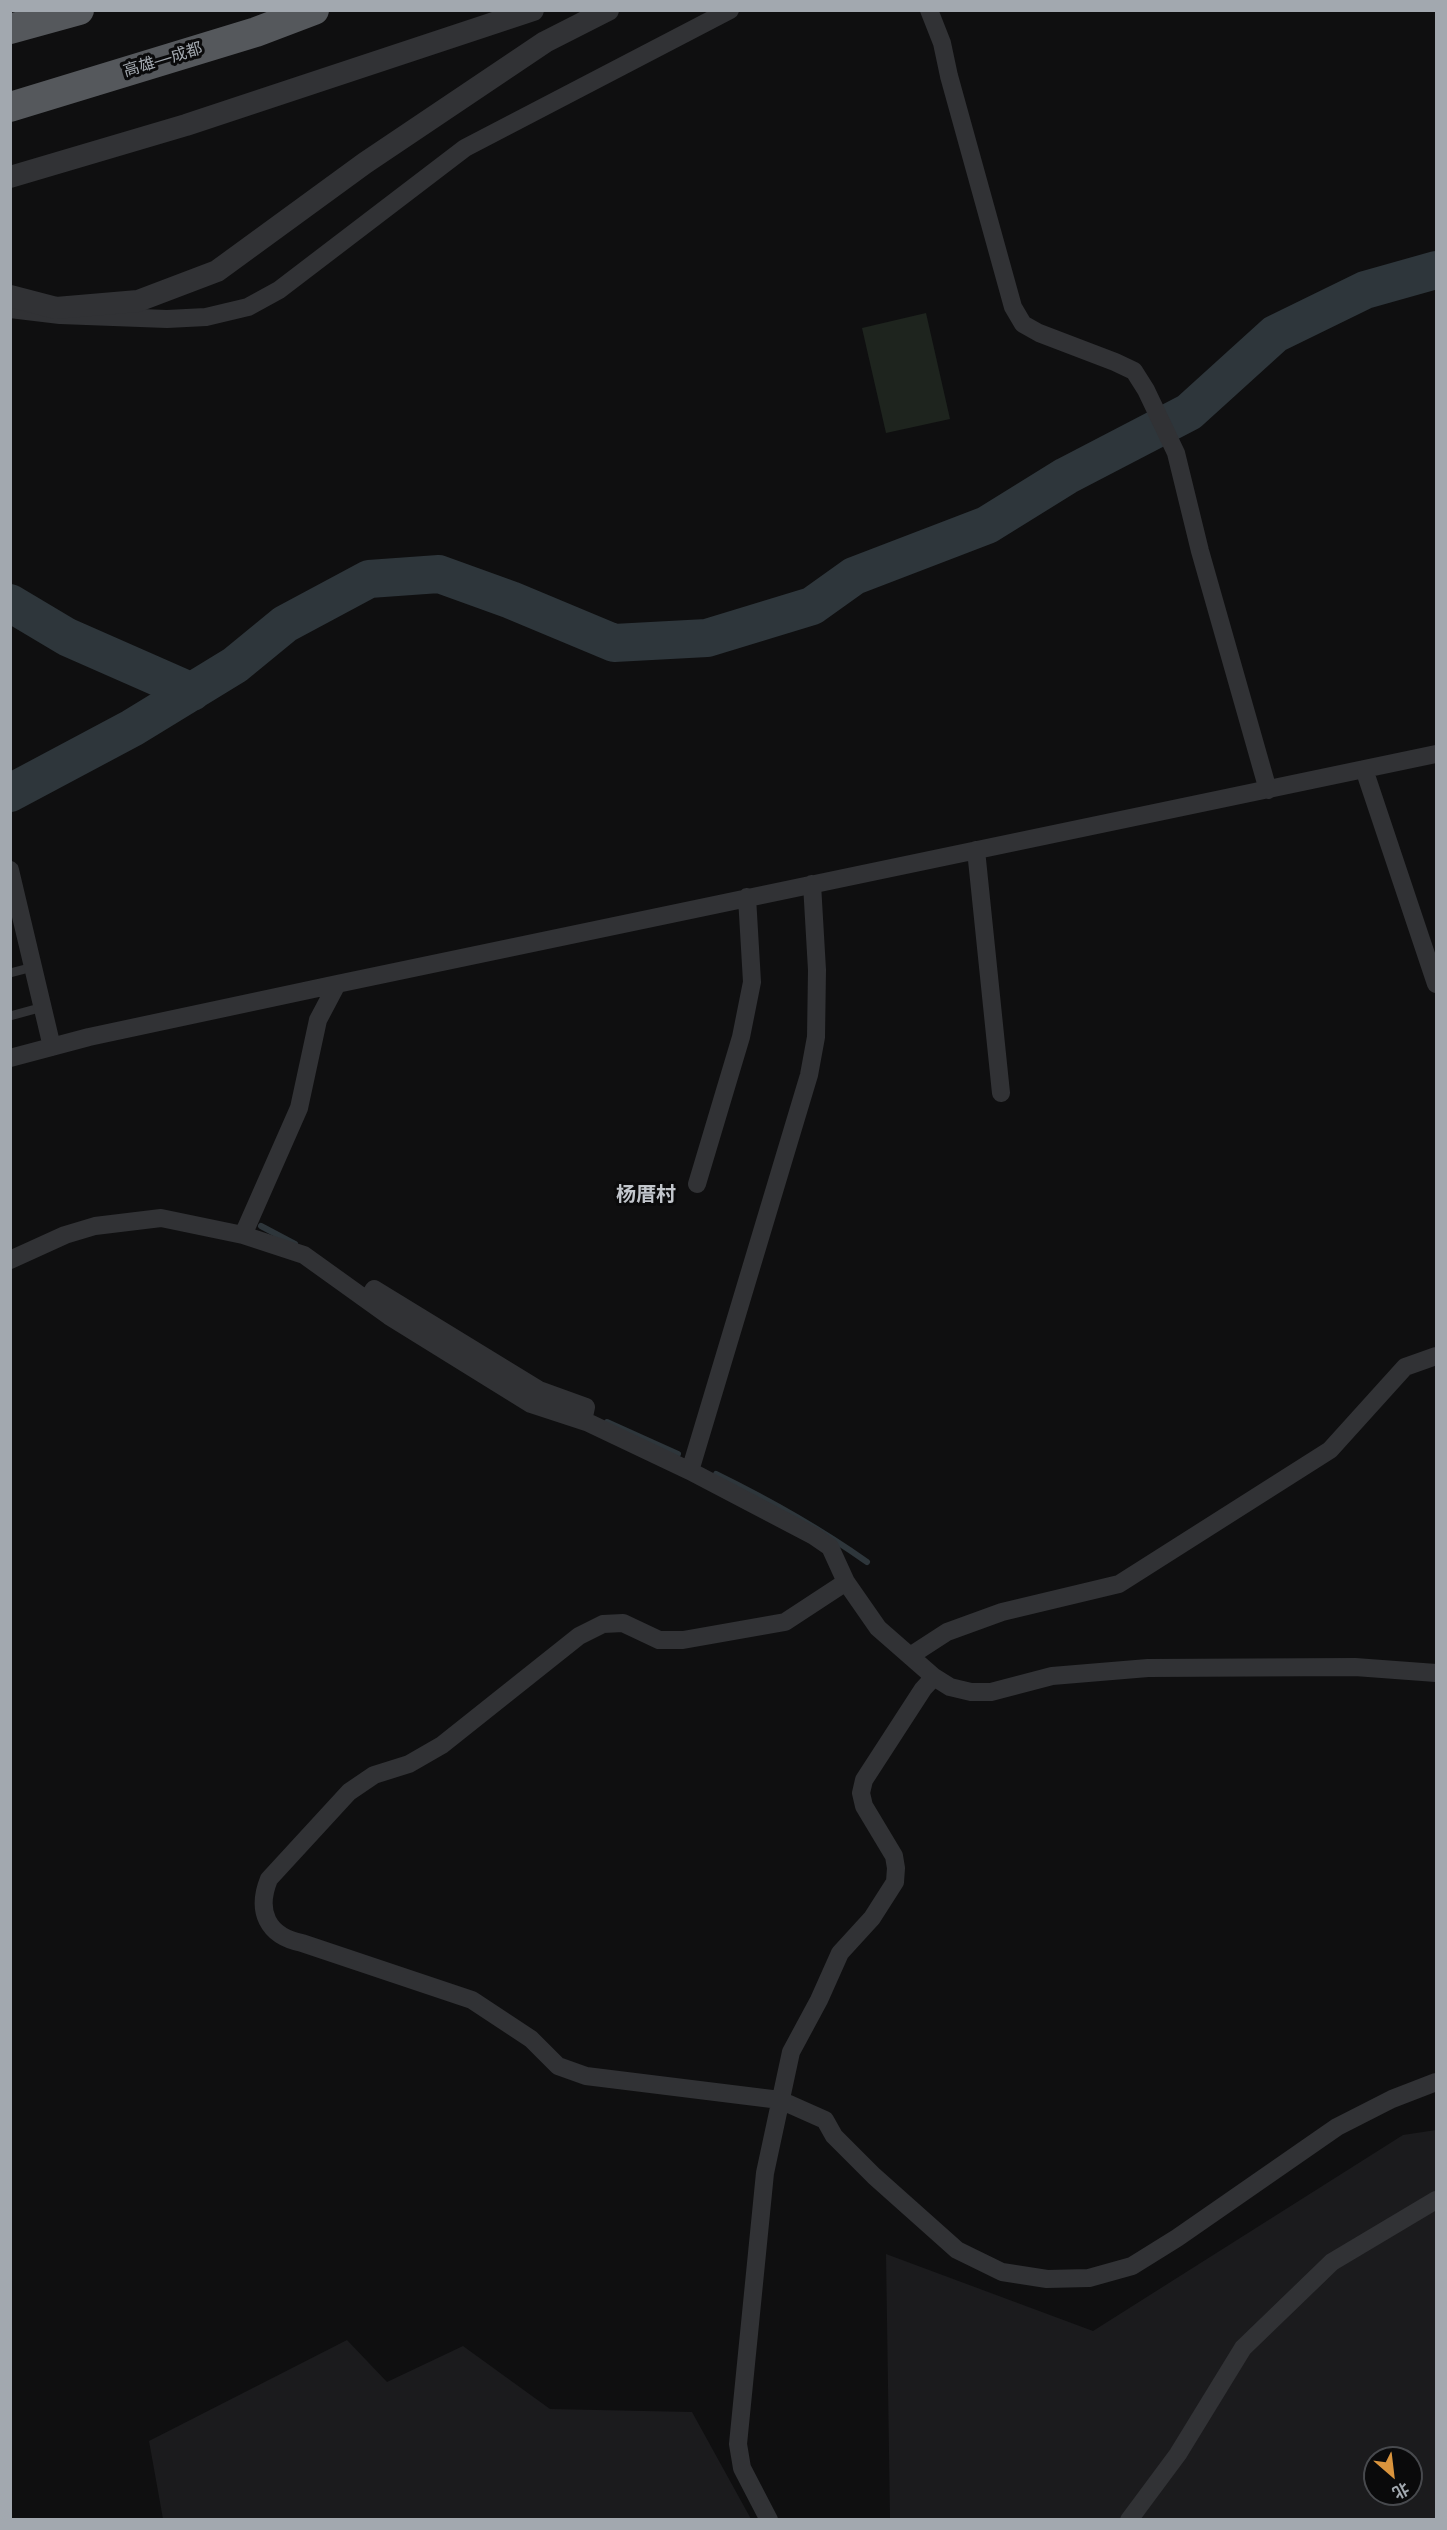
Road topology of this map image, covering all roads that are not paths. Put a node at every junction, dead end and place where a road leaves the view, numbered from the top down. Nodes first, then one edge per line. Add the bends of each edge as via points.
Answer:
1 (80, 10) edge
2 (314, 10) edge
3 (533, 10) edge
4 (608, 10) edge
5 (730, 10) edge
6 (929, 10) edge
7 (10, 29) edge
8 (10, 107) edge
9 (10, 177) edge
10 (10, 296) edge
11 (10, 309) edge
12 (1437, 754) edge
13 (1364, 769) junction
14 (1268, 790) junction
15 (976, 850) junction
16 (10, 870) edge
17 (812, 884) junction
18 (747, 897) junction
19 (16, 920) edge
20 (33, 967) junction
21 (10, 973) edge
22 (337, 984) junction
23 (1437, 984) edge
24 (43, 1007) junction
25 (10, 1016) edge
26 (52, 1047) junction
27 (10, 1058) edge
28 (1001, 1094) dead end
29 (697, 1184) dead end
30 (243, 1235) junction
31 (10, 1260) edge
32 (1437, 1356) edge
33 (690, 1471) junction
34 (846, 1582) junction
35 (910, 1656) junction
36 (1437, 1673) edge
37 (934, 1677) junction
38 (1437, 2082) edge
39 (780, 2100) junction
40 (1437, 2200) edge
41 (769, 2520) edge
42 (1129, 2520) edge

1 - 7 highway
2 - 8 highway, 高雄—成都 via 256,32
3 - 9 street via 186,125
4 - 10 street via 545,42 365,163 217,272 138,301 56,308
5 - 11 street via 465,148 279,290 248,307 207,317 167,319
6 - 14 street via 942,43 1013,307 1023,324 1040,333 1134,371 1176,453
12 - 13 street
13 - 14 street
13 - 23 street
14 - 15 street
15 - 17 street
15 - 28 street
16 - 19 street
17 - 18 street
17 - 33 street via 816,1037 809,1076
18 - 22 street
18 - 29 street via 752,982 741,1038
19 - 20 street
20 - 21 lane
20 - 24 street
22 - 26 street
22 - 30 street via 318,1020 299,1108
24 - 25 lane
24 - 26 street
26 - 27 street
30 - 31 street via 161,1218 95,1226 64,1235
30 - 33 street via 304,1255 536,1397 584,1415
32 - 35 street via 1405,1367 1330,1450 1119,1584 1002,1612 947,1632
33 - 34 street via 830,1547
34 - 35 street via 878,1628
34 - 39 street via 785,1622 683,1640 659,1640 623,1623 603,1624 579,1635 442,1745 409,1764 374,1775 349,1792 269,1879 262,1894 264,1914 286,1940 472,2000 531,2039 558,2066 586,2076
35 - 37 street
36 - 37 street via 1355,1667 1148,1668 1052,1676 991,1692 950,1687
37 - 39 street via 911,1704 864,1780 861,1793 864,1806 894,1856 895,1882 872,1918 840,1953 791,2052
38 - 39 street via 1337,2127 1132,2266 1089,2278 1047,2279 1002,2272 957,2250 874,2176 834,2136 825,2120
39 - 41 street via 765,2173 738,2444 742,2468
40 - 42 street via 1332,2262 1243,2348 1178,2454

